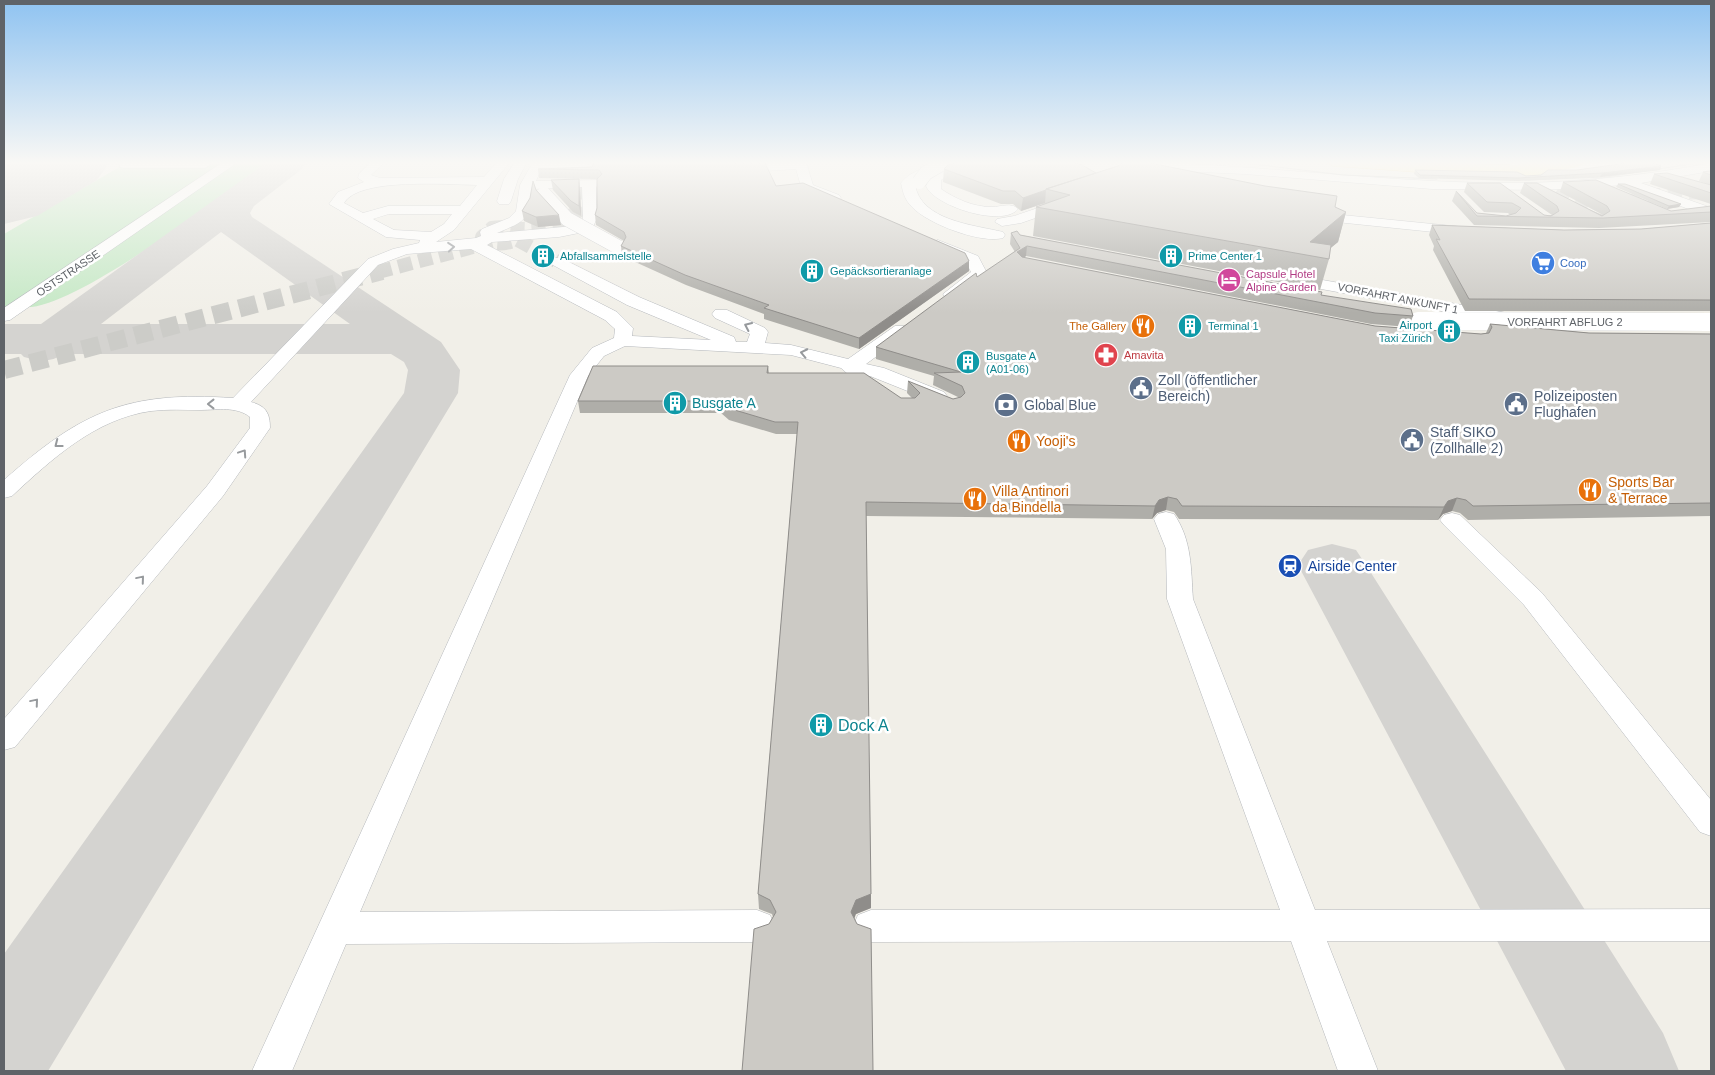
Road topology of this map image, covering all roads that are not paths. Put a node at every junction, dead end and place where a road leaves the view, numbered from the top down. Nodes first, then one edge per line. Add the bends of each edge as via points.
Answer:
1 (158, 212) edge
2 (348, 212) edge
3 (380, 212) edge
4 (462, 212) edge
5 (523, 212) edge
6 (560, 212) edge
7 (590, 212) edge
8 (911, 212) edge
9 (927, 212) edge
10 (947, 212) edge
11 (970, 212) edge
12 (988, 212) edge
13 (1019, 212) edge
14 (1039, 212) edge
15 (973, 214) junction
16 (1296, 214) edge
17 (1029, 216) junction
18 (360, 218) junction
19 (588, 224) dead end
20 (1042, 226) edge
21 (1000, 228) junction
22 (574, 230) dead end
23 (1474, 232) edge
24 (921, 236) edge
25 (484, 238) junction
26 (430, 242) junction
27 (960, 242) dead end
28 (618, 247) dead end
29 (556, 261) tunnel mouth
30 (940, 302) edge
31 (721, 314) dead end
32 (4, 316) edge
33 (917, 319) edge
34 (1711, 322) edge
35 (1711, 327) edge
36 (1452, 338) edge
37 (1584, 338) edge
38 (623, 341) junction
39 (748, 347) junction
40 (850, 367) junction
41 (238, 404) junction
42 (908, 404) edge
43 (952, 404) edge
44 (4, 491) edge
45 (1166, 519) dead end
46 (1452, 520) dead end
47 (4, 739) edge
48 (1711, 823) edge
49 (1302, 925) junction
50 (1711, 925) edge
51 (758, 926) edge
52 (871, 926) dead end
53 (334, 928) junction
54 (272, 1071) edge
55 (1358, 1071) edge

1 - 32 lane, OSTSTRASSE
2 - 18 lane
3 - 18 lane
4 - 26 lane
5 - 25 lane
6 - 28 lane, bridge
7 - 19 lane
8 - 27 lane via 915,218
9 - 21 lane via 974,231
10 - 15 lane, bridge
11 - 15 lane
12 - 15 lane
13 - 17 lane
14 - 17 lane
15 - 21 lane
16 - 23 lane
17 - 21 lane
18 - 26 lane via 391,234
20 - 21 lane
22 - 25 lane
24 - 30 lane via 974,259 979,274
25 - 26 lane via 441,248
25 - 38 lane via 611,316 624,328
26 - 41 lane via 391,253 373,262
29 - 39 lane via 633,301
39 -> 31 lane via 759,332
33 - 40 lane
34 - 36 lane, VORFAHRT ABFLUG 2, bridge via 1411,328
35 - 37 lane, VORFAHRT ANKUNFT 1 via 1580,326 1273,282 1475,326
38 - 39 lane
38 - 53 lane via 598,352 579,375
40 -> 39 lane via 808,353
40 - 42 lane
40 - 43 lane via 877,372
41 -> 44 lane via 164,404 137,407 107,416 68,437
47 -> 41 lane via 231,471 262,422 254,409
45 - 49 lane via 1178,549 1180,599
46 - 48 lane via 1533,599
49 - 50 lane
49 - 52 lane
49 - 55 lane
51 - 53 lane
53 - 54 lane

